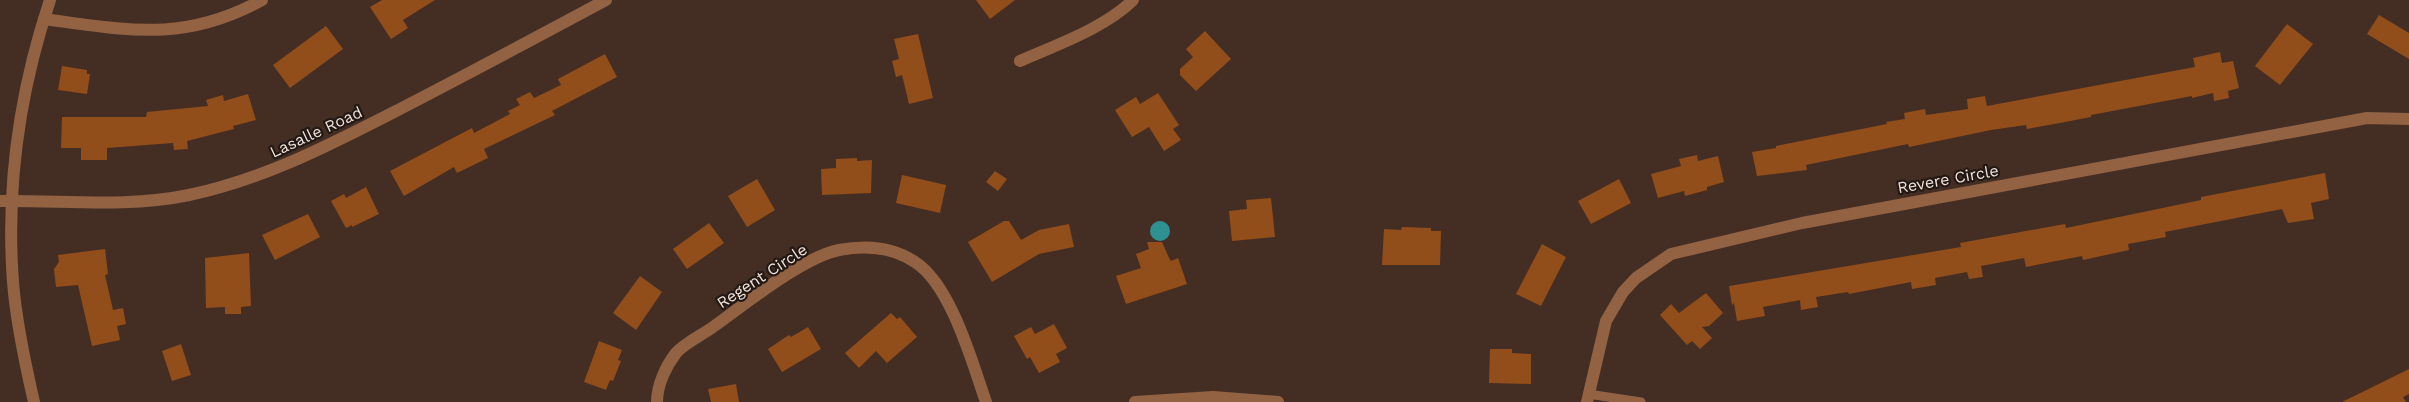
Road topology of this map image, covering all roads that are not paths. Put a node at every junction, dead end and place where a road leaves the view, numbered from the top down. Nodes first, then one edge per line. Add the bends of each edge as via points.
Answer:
1 (50, 0) edge
2 (262, 0) edge
3 (606, 0) edge
4 (1133, 0) edge
5 (44, 19) junction
6 (1020, 61) dead end
7 (2409, 119) edge
8 (0, 201) edge
9 (14, 201) junction
10 (1588, 398) edge
11 (34, 402) edge
12 (657, 402) edge
13 (986, 402) edge
14 (1135, 402) edge
15 (1278, 402) edge
16 (1641, 402) edge

1 - 5 street
2 - 5 street via 212,23 184,29 111,28
3 - 9 street, Lasalle Road via 314,153 250,179 187,195 138,202
4 - 6 street via 1124,9 1086,31
5 - 9 street via 27,78 17,139
7 - 10 street, Revere Circle via 2367,118 1793,225 1671,254 1636,278 1623,292 1606,321
8 - 9 street, Lasalle Road
9 - 11 street via 13,283
10 - 16 lane
12 - 13 street, Regent Circle via 663,374 677,352 811,261 837,250 867,247 891,250 915,262 934,279 948,302
14 - 15 street via 1213,397

